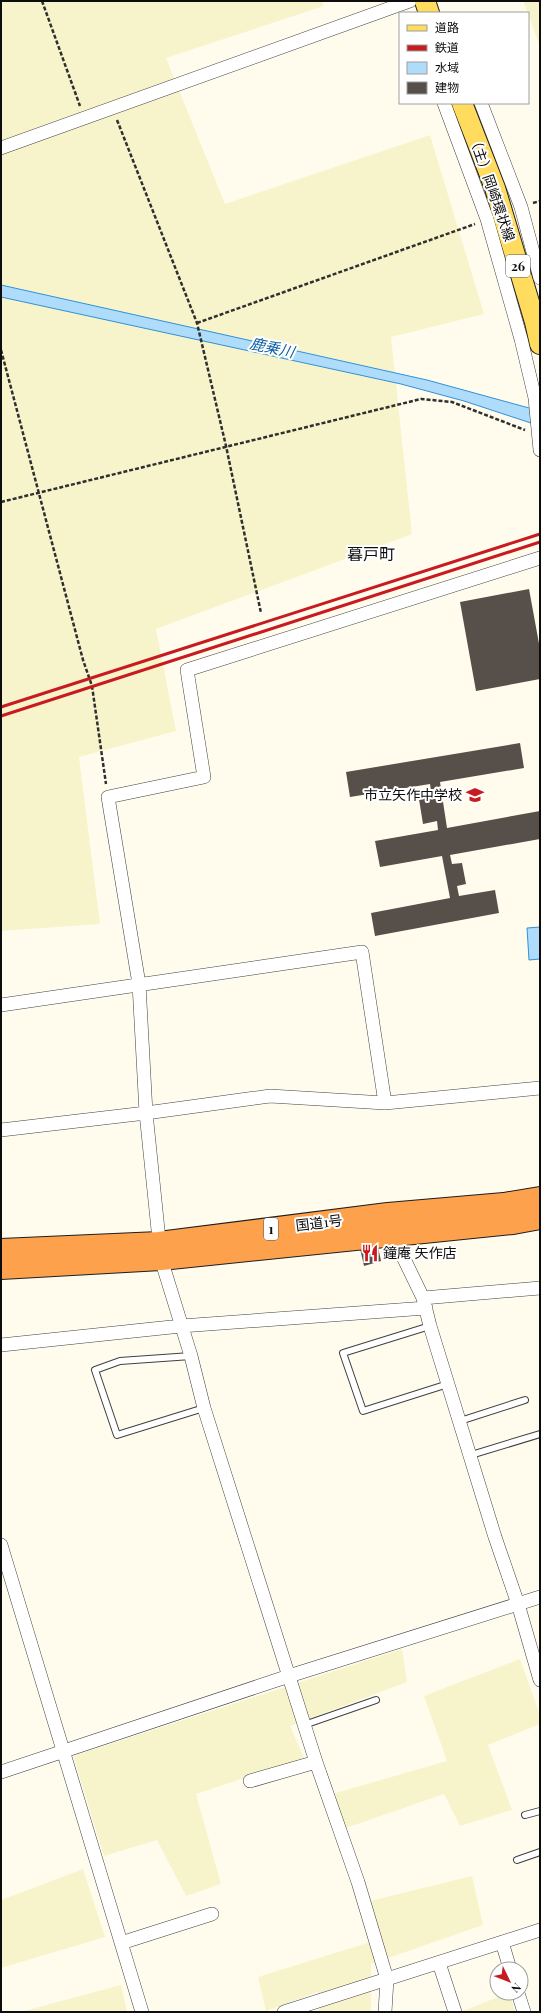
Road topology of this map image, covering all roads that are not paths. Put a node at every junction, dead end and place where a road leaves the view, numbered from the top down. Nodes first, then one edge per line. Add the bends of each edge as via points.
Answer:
1 (410, 1) edge
2 (425, 1) edge
3 (429, 12) edge
4 (444, 104) edge
5 (462, 104) edge
6 (481, 104) edge
7 (1, 148) edge
8 (540, 278) edge
9 (540, 344) edge
10 (537, 398) edge
11 (540, 450) edge
12 (540, 558) edge
13 (139, 984) junction
14 (1, 1005) edge
15 (540, 1088) edge
16 (385, 1103) junction
17 (146, 1113) junction
18 (1, 1130) edge
19 (540, 1198) edge
20 (540, 1218) edge
21 (389, 1224) junction
22 (1, 1250) edge
23 (160, 1251) junction
24 (1, 1268) edge
25 (540, 1288) edge
26 (425, 1303) junction
27 (181, 1326) junction
28 (430, 1326) junction
29 (1, 1345) edge
30 (191, 1356) junction
31 (448, 1384) junction
32 (526, 1400) dead end
33 (204, 1408) junction
34 (460, 1421) junction
35 (540, 1434) edge
36 (471, 1455) junction
37 (1, 1545) edge
38 (540, 1597) edge
39 (518, 1604) junction
40 (288, 1676) junction
41 (540, 1680) edge
42 (376, 1700) dead end
43 (304, 1725) junction
44 (64, 1752) junction
45 (316, 1762) junction
46 (1, 1772) edge
47 (250, 1781) dead end
48 (540, 1811) edge
49 (525, 1816) dead end
50 (540, 1852) edge
51 (516, 1860) dead end
52 (212, 1914) dead end
53 (540, 1930) edge
54 (502, 1942) junction
55 (121, 1943) junction
56 (508, 1961) edge
57 (439, 1962) junction
58 (387, 1979) junction
59 (521, 2001) edge
60 (142, 2012) edge
61 (284, 2012) edge
62 (386, 2012) edge
63 (455, 2012) edge
64 (524, 2012) edge

1 - 7 street
2 - 3 main road
4 - 10 street via 488,219
5 - 9 main road, （主）岡崎環状線 / 26 via 495,188
6 - 8 street via 521,207
10 - 11 street
12 - 13 street via 187,670 204,777 108,797
13 - 14 street
13 - 16 street via 362,952
13 - 17 street
15 - 16 street
16 - 17 street via 270,1096
17 - 18 street
17 - 23 street
19 - 21 highway, 国道1号 / 1
20 - 21 highway, 国道1号 / 1 via 513,1223
21 - 23 highway, 国道1号 / 1
21 - 26 street
22 - 23 highway, 国道1号 / 1
23 - 24 highway, 国道1号 / 1
23 - 27 street
25 - 26 street
26 - 27 street
26 - 28 street
27 - 29 street
27 - 30 street
28 - 31 street
28 - 31 lane via 343,1353 363,1411
30 - 33 street
30 - 33 lane via 120,1361 95,1370 117,1435
31 - 34 street
32 - 34 lane
33 - 40 street
34 - 36 street
35 - 36 lane
36 - 39 street
37 - 44 street
38 - 39 street
39 - 40 street
39 - 41 street
40 - 43 street
40 - 44 street
42 - 43 lane
43 - 45 street
44 - 46 street
44 - 55 street
45 - 47 street
45 - 58 street via 357,1877
48 - 49 lane
50 - 51 lane
52 - 55 street
53 - 54 street
54 - 56 street
54 - 57 street
55 - 60 street
57 - 58 street
57 - 63 street
58 - 61 street
58 - 62 street
59 - 64 street

